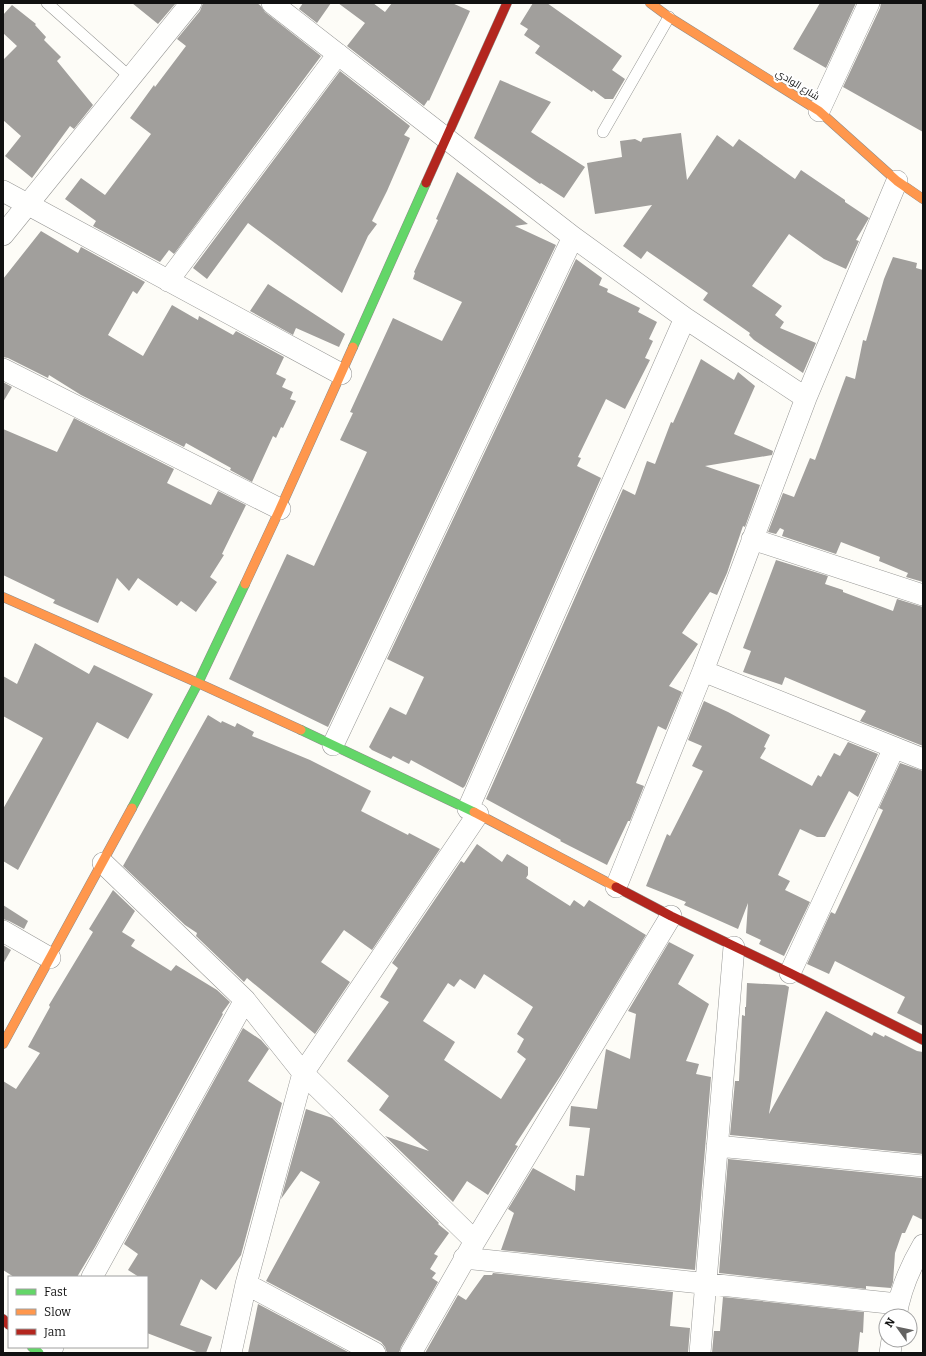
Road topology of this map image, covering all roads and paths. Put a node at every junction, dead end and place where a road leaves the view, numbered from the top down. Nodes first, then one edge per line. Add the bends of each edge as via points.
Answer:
1 (47, 3) edge
2 (191, 3) edge
3 (272, 3) edge
4 (507, 3) edge
5 (650, 3) edge
6 (869, 3) edge
7 (669, 16) junction
8 (338, 54) junction
9 (130, 77) junction
10 (819, 111) junction
11 (603, 132) dead end
12 (447, 139) junction
13 (897, 180) junction
14 (3, 191) edge
15 (923, 199) edge
16 (27, 204) junction
17 (3, 236) edge
18 (573, 237) junction
19 (168, 281) junction
20 (685, 318) junction
21 (3, 368) edge
22 (341, 374) junction
23 (806, 398) junction
24 (280, 509) junction
25 (752, 539) junction
26 (923, 595) edge
27 (3, 598) edge
28 (703, 671) junction
29 (198, 683) junction
30 (333, 745) junction
31 (894, 748) junction
32 (923, 759) edge
33 (473, 812) junction
34 (103, 863) junction
35 (616, 887) junction
36 (671, 916) junction
37 (3, 931) edge
38 (734, 947) junction
39 (50, 958) junction
40 (790, 973) junction
41 (245, 1000) junction
42 (923, 1040) edge
43 (3, 1044) edge
44 (303, 1073) junction
45 (717, 1146) junction
46 (923, 1166) edge
47 (923, 1245) edge
48 (469, 1250) junction
49 (93, 1276) edge
50 (246, 1284) junction
51 (706, 1284) junction
52 (882, 1308) edge
53 (898, 1308) edge
54 (231, 1353) edge
55 (375, 1353) edge
56 (411, 1353) edge
57 (700, 1353) edge

1 - 9 lane
2 - 9 street
3 - 8 street
4 - 12 main road
5 - 7 main road, شارع الوادي
6 - 10 street
7 - 10 main road, شارع الوادي
7 - 11 lane
8 - 12 street
8 - 19 street
9 - 16 street
10 - 13 main road, شارع الوادي
12 - 18 street
12 - 22 main road
13 - 15 main road, شارع الوادي
13 - 23 street
14 - 16 street
16 - 17 street
16 - 19 street
18 - 20 street
18 - 30 street
19 - 22 street
20 - 23 street
20 - 33 street
21 - 24 street
22 - 24 main road
23 - 25 street
24 - 29 main road
25 - 26 street
25 - 28 street
27 - 29 main road
28 - 31 street
28 - 35 street
29 - 30 main road
29 - 34 main road
30 - 33 main road
31 - 32 street
31 - 40 street
33 - 35 main road
33 - 44 street
34 - 39 main road
34 - 41 street
35 - 36 main road
36 - 38 main road
36 - 48 street
37 - 39 street
38 - 40 main road
38 - 45 street
39 - 43 main road
40 - 42 main road
41 - 44 street
41 - 49 street
44 - 48 street
44 - 50 street
45 - 46 street
45 - 51 street
47 - 53 street via 912,1263
48 - 51 street
48 - 56 street
50 - 54 street
50 - 55 street
51 - 52 street
51 - 57 street

